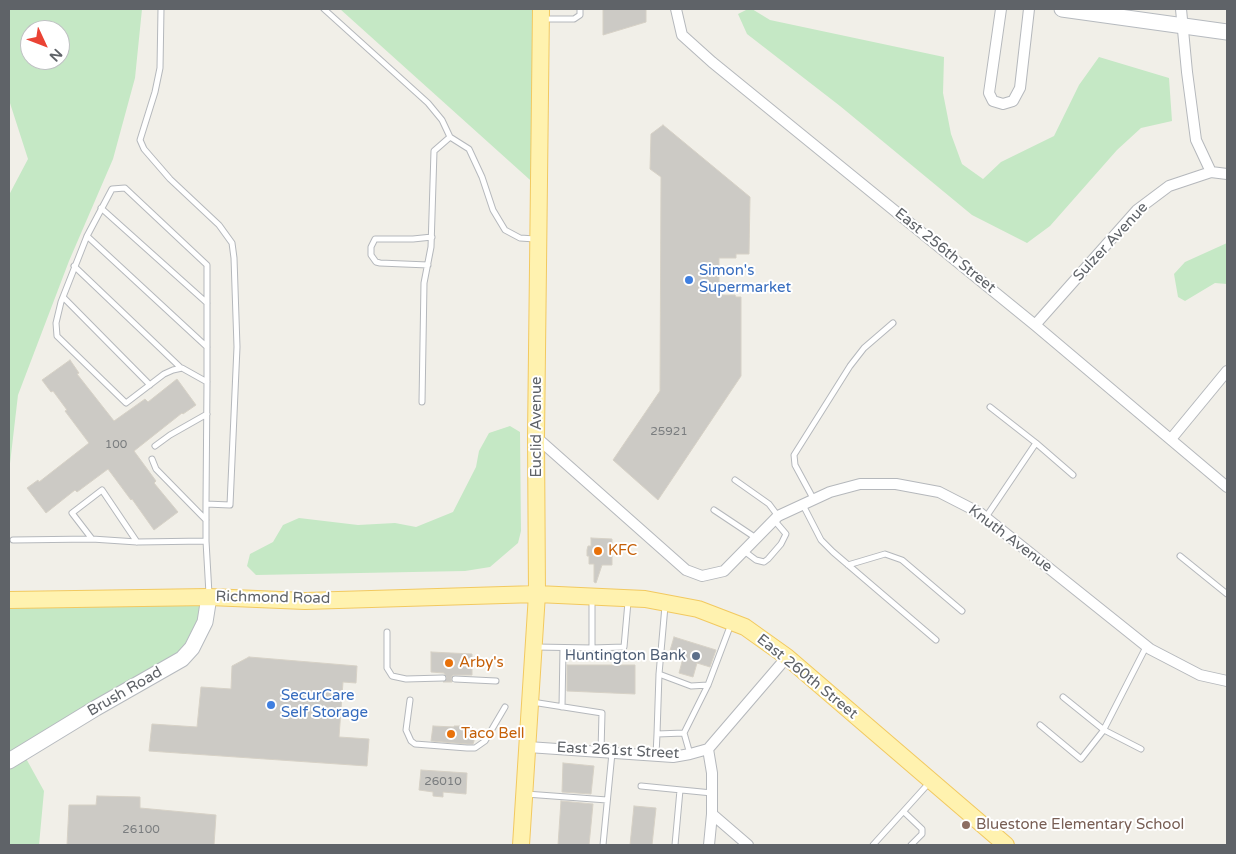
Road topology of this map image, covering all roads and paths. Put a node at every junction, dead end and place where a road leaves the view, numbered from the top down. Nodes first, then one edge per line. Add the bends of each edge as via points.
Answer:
1 (161, 9) edge
2 (324, 9) edge
3 (580, 9) edge
4 (676, 9) edge
5 (1001, 9) edge
6 (1029, 9) edge
7 (1062, 9) edge
8 (1181, 9) edge
9 (541, 14) edge
10 (1183, 26) junction
11 (1227, 32) edge
12 (450, 136) junction
13 (1211, 172) junction
14 (1227, 174) edge
15 (101, 208) junction
16 (87, 236) junction
17 (432, 237) junction
18 (538, 240) junction
19 (428, 265) junction
20 (74, 266) junction
21 (63, 297) junction
22 (208, 303) junction
23 (893, 322) dead end
24 (1035, 325) junction
25 (207, 346) junction
26 (181, 368) junction
27 (1227, 371) edge
28 (207, 382) junction
29 (150, 385) junction
30 (422, 402) dead end
31 (990, 407) dead end
32 (207, 414) junction
33 (536, 437) junction
34 (1171, 439) junction
35 (1036, 443) junction
36 (155, 446) dead end
37 (152, 459) dead end
38 (1073, 475) dead end
39 (735, 480) dead end
40 (1227, 487) edge
41 (814, 500) junction
42 (206, 504) junction
43 (803, 505) junction
44 (714, 510) dead end
45 (776, 518) junction
46 (986, 518) junction
47 (206, 520) junction
48 (756, 538) junction
49 (92, 539) junction
50 (13, 540) dead end
51 (206, 541) junction
52 (137, 542) junction
53 (744, 551) junction
54 (1180, 556) dead end
55 (848, 565) junction
56 (537, 594) junction
57 (1227, 594) edge
58 (209, 597) junction
59 (592, 597) junction
60 (628, 599) junction
61 (9, 600) edge
62 (666, 603) junction
63 (962, 611) dead end
64 (732, 622) junction
65 (386, 632) dead end
66 (936, 640) dead end
67 (534, 647) junction
68 (1146, 647) junction
69 (563, 648) junction
70 (592, 648) junction
71 (788, 657) junction
72 (659, 674) junction
73 (443, 678) dead end
74 (455, 679) dead end
75 (496, 681) dead end
76 (1227, 681) edge
77 (708, 685) junction
78 (1063, 697) dead end
79 (410, 700) dead end
80 (531, 702) junction
81 (505, 707) dead end
82 (562, 707) junction
83 (1040, 725) dead end
84 (1104, 730) junction
85 (684, 733) junction
86 (657, 734) junction
87 (528, 746) junction
88 (708, 749) junction
89 (1141, 749) dead end
90 (607, 752) junction
91 (690, 754) junction
92 (656, 755) junction
93 (9, 761) edge
94 (931, 781) junction
95 (641, 786) dead end
96 (680, 790) junction
97 (712, 793) junction
98 (525, 794) junction
99 (607, 800) junction
100 (904, 812) junction
101 (712, 814) junction
102 (521, 845) edge
103 (603, 845) edge
104 (675, 845) edge
105 (709, 845) edge
106 (748, 845) edge
107 (873, 845) edge
108 (911, 845) edge
109 (1006, 845) edge

1 - 42 lane via 160,68 140,140 170,179 219,225 232,243 234,258 237,347 230,505
2 - 12 lane via 428,103
3 - 9 lane via 580,15 574,19
4 - 24 street, East 256th Street via 682,34 712,62
5 - 6 street via 989,93 993,101 1003,104 1013,101 1020,88
7 - 10 street
8 - 10 street
9 - 18 main road, Euclid Avenue
10 - 11 street
10 - 13 street via 1196,140
12 - 17 lane via 434,151
12 - 18 lane via 469,148 493,210 505,230 520,238
13 - 14 street, Sulzer Avenue
13 - 24 street, Sulzer Avenue via 1169,186 1137,210
15 - 16 lane
15 - 22 lane
15 - 22 lane via 112,189 125,188 208,266
16 - 20 lane
16 - 25 lane
17 - 19 lane
17 - 19 lane via 375,239 371,247 371,255 376,262
18 - 33 main road, Euclid Avenue
19 - 30 lane via 424,283
20 - 21 lane
20 - 26 lane
21 - 29 lane
21 - 29 lane via 56,323 57,336 126,403
22 - 25 lane
23 - 41 lane via 864,348 850,366 794,455 795,465
24 - 34 street, East 256th Street
25 - 28 lane
26 - 28 lane
26 - 29 lane via 164,374
27 - 34 street
28 - 32 lane
31 - 35 lane
32 - 36 lane
32 - 42 lane
33 - 53 street, Knuth Avenue via 686,570 702,576 724,571
33 - 56 main road, Euclid Avenue
34 - 40 street, East 256th Street
35 - 38 lane
35 - 46 lane
37 - 47 lane via 156,470
39 - 45 lane via 769,504
41 - 43 street, Knuth Avenue
41 - 46 street, Knuth Avenue via 860,484 896,484 939,492
42 - 47 lane
43 - 45 street, Knuth Avenue
43 - 55 lane via 821,540
44 - 48 lane
45 - 48 street, Knuth Avenue
45 - 53 lane via 786,534 768,559 764,562 756,560
46 - 68 street, Knuth Avenue
47 - 51 lane
48 - 53 street, Knuth Avenue
49 - 50 lane
49 - 52 lane
49 - 52 lane via 72,513 102,490
51 - 52 lane
51 - 58 lane
54 - 57 lane
55 - 63 lane via 884,554 902,560
55 - 66 lane
56 - 58 main road, Richmond Road via 305,601
56 - 59 main road, East 260th Street
56 - 67 main road, Euclid Avenue
58 - 61 main road, Richmond Road
58 - 93 street, Brush Road via 205,622 192,648 182,659
59 - 60 main road, East 260th Street
59 - 70 lane
60 - 62 main road, East 260th Street
60 - 70 lane via 624,647
62 - 64 main road, East 260th Street via 698,609
62 - 72 lane
64 - 71 main road, East 260th Street
64 - 77 lane
65 - 73 lane via 387,668 392,676
67 - 69 lane
67 - 80 main road, Euclid Avenue
68 - 76 street, Knuth Avenue via 1200,675
68 - 84 lane
69 - 70 lane
69 - 82 lane
71 - 88 street
71 - 94 main road, East 260th Street
72 - 77 lane via 691,686
72 - 86 lane
74 - 75 lane
77 - 85 lane
78 - 84 lane
79 - 81 lane via 406,730 411,741 467,748 475,748 485,742
80 - 82 lane
80 - 87 main road, Euclid Avenue
82 - 90 lane via 602,713
83 - 84 lane via 1081,759
84 - 89 lane
85 - 86 lane
85 - 91 lane
86 - 92 lane
87 - 90 street, East 261st Street
87 - 98 main road, Euclid Avenue
88 - 91 street, East 261st Street
88 - 97 street
90 - 92 street, East 261st Street
90 - 99 lane
91 - 92 street, East 261st Street
94 - 100 lane
94 - 109 main road, East 260th Street
95 - 96 lane
96 - 97 lane
96 - 104 lane
97 - 101 street
98 - 99 lane
98 - 102 main road, Euclid Avenue
99 - 103 lane
100 - 107 lane
100 - 108 lane via 922,829 922,834
101 - 105 street
101 - 106 street

